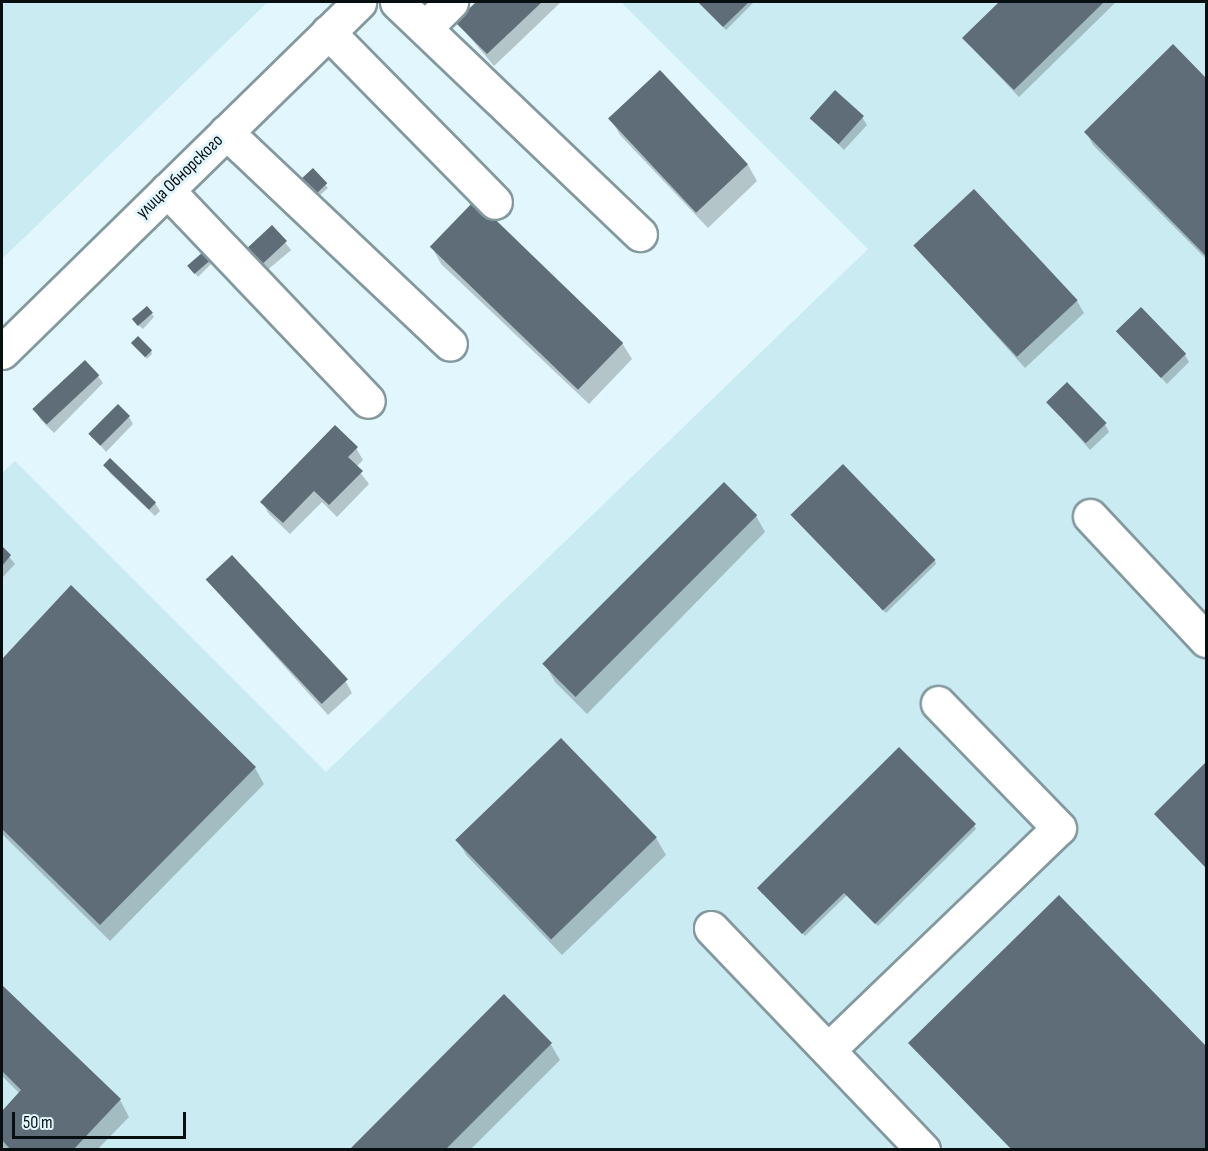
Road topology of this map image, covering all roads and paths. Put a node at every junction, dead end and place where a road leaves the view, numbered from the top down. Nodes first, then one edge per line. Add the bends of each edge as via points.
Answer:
1 (359, 2) edge
2 (398, 2) edge
3 (451, 2) edge
4 (425, 28) junction
5 (328, 32) junction
6 (226, 132) junction
7 (167, 190) junction
8 (495, 201) dead end
9 (640, 234) dead end
10 (450, 344) dead end
11 (2, 352) edge
12 (368, 400) dead end
13 (1090, 516) dead end
14 (1206, 640) edge
15 (938, 703) dead end
16 (711, 928) dead end
17 (828, 1050) junction
18 (923, 1149) edge

1 - 5 street, улица Обнорского
2 - 4 street
3 - 4 street
4 - 9 street
5 - 6 street, улица Обнорского
5 - 8 street
6 - 7 street, улица Обнорского
6 - 10 street
7 - 11 street, улица Обнорского
7 - 12 street
13 - 14 street
15 - 17 street via 1059,828
16 - 17 street
17 - 18 street

